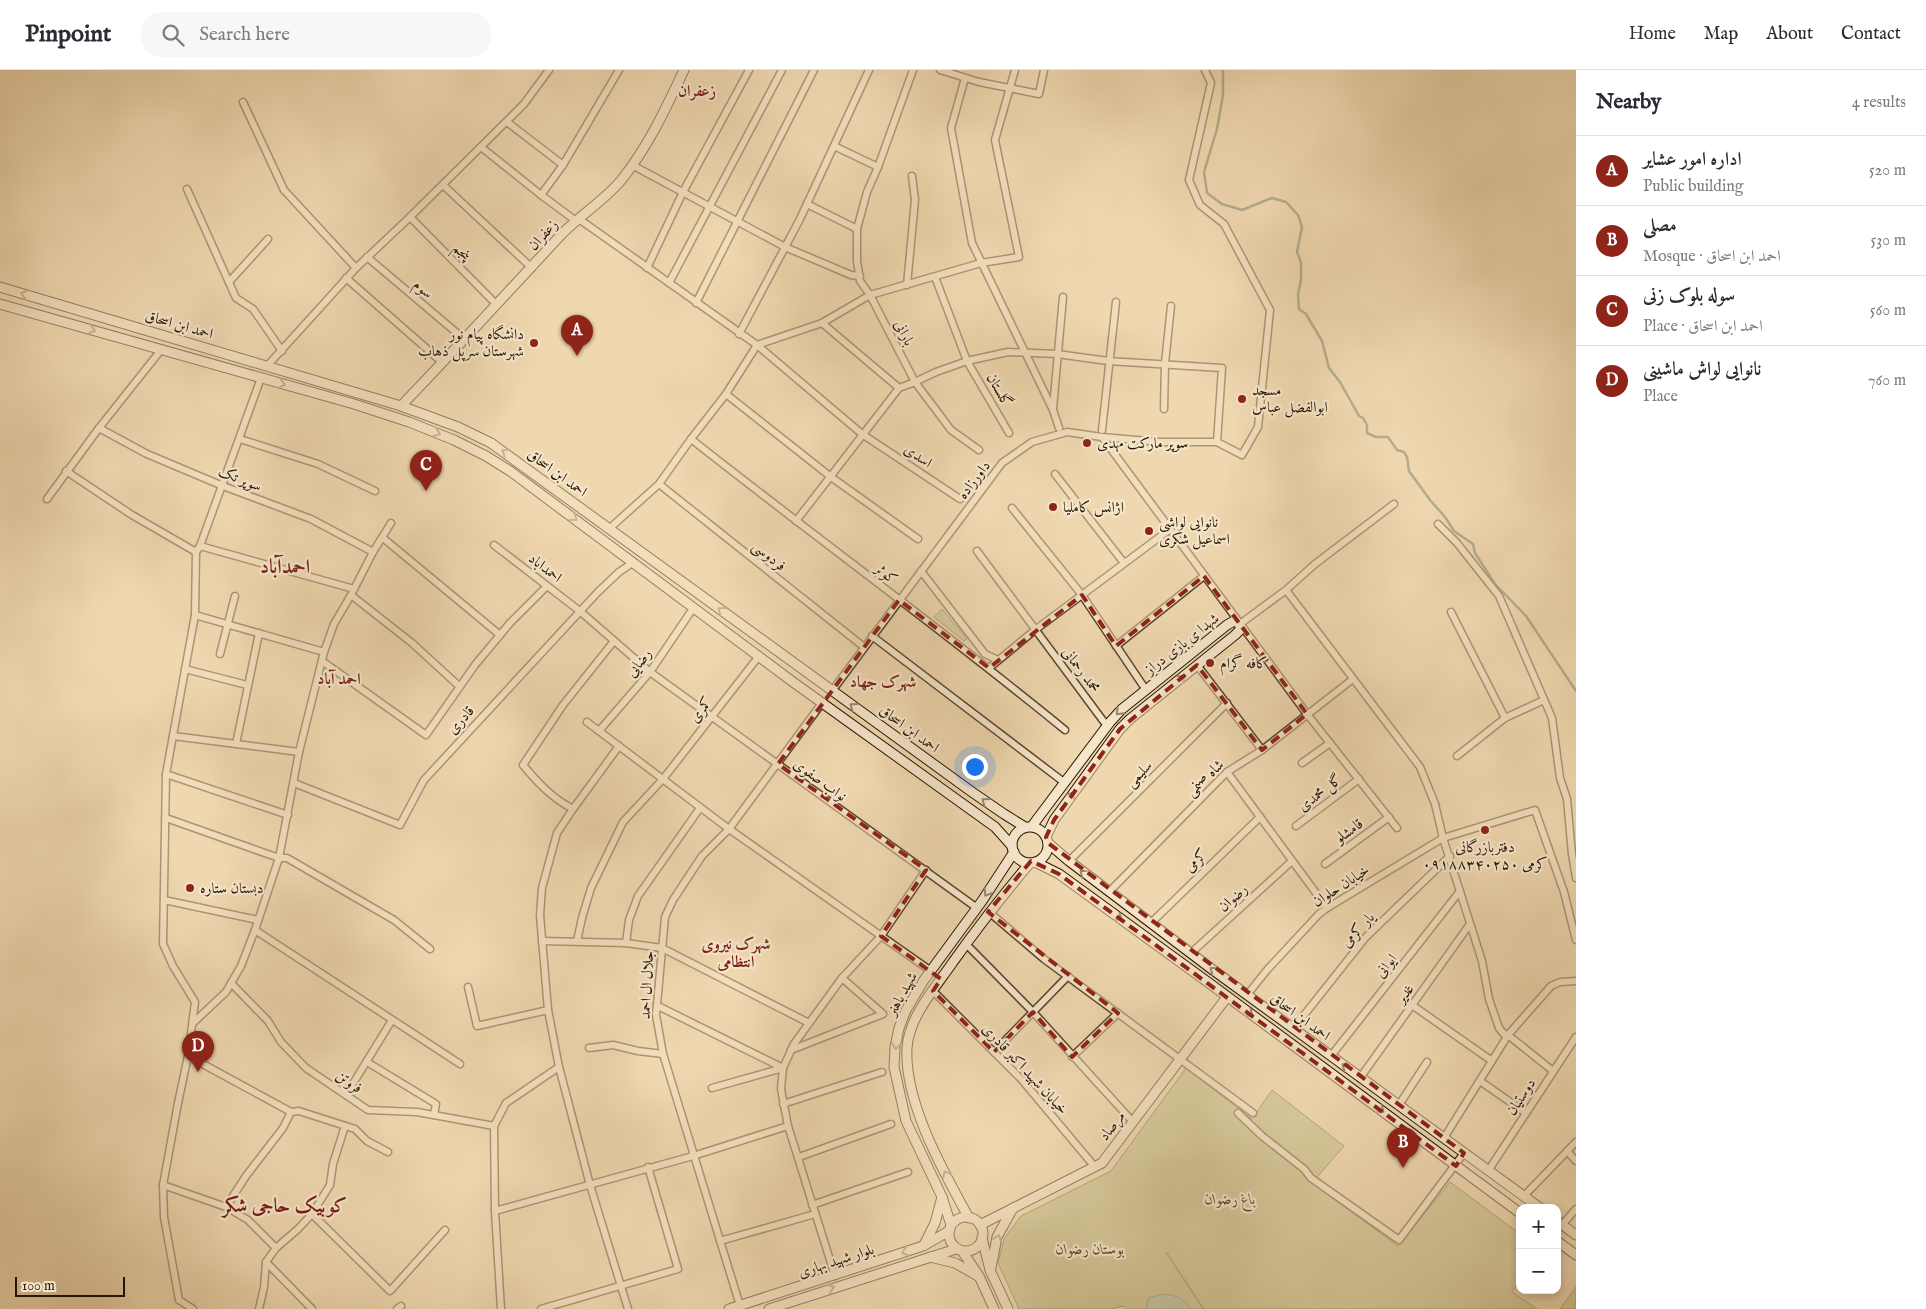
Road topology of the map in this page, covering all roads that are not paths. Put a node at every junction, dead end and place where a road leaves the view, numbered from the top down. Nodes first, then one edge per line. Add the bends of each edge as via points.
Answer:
1 (549, 70) edge
2 (684, 70) edge
3 (749, 70) edge
4 (782, 70) edge
5 (814, 70) edge
6 (868, 70) edge
7 (913, 70) edge
8 (940, 70) edge
9 (1015, 70) edge
10 (1044, 70) edge
11 (1205, 70) edge
12 (617, 71) edge
13 (958, 73) edge
14 (965, 78) junction
15 (1010, 88) junction
16 (244, 102) dead end
17 (507, 122) junction
18 (834, 146) junction
19 (481, 147) junction
20 (563, 165) junction
21 (632, 165) junction
22 (878, 167) junction
23 (912, 176) dead end
24 (443, 186) junction
25 (187, 189) dead end
26 (683, 192) junction
27 (541, 195) junction
28 (807, 204) junction
29 (710, 207) junction
30 (410, 217) junction
31 (578, 220) junction
32 (737, 222) junction
33 (857, 229) junction
34 (268, 239) dead end
35 (785, 248) junction
36 (367, 257) junction
37 (981, 263) junction
38 (356, 268) junction
39 (532, 268) junction
40 (648, 268) junction
41 (860, 276) junction
42 (935, 277) junction
43 (346, 278) junction
44 (229, 282) junction
45 (669, 283) junction
46 (907, 285) junction
47 (0, 287) edge
48 (870, 295) junction
49 (1063, 297) dead end
50 (49, 301) junction
51 (1116, 302) dead end
52 (696, 303) junction
53 (0, 304) edge
54 (496, 304) junction
55 (1171, 306) dead end
56 (45, 317) junction
57 (822, 323) junction
58 (739, 334) junction
59 (464, 339) junction
60 (757, 345) junction
61 (161, 350) junction
62 (282, 351) junction
63 (1026, 353) junction
64 (1057, 354) junction
65 (967, 361) junction
66 (1108, 361) junction
67 (443, 363) junction
68 (1165, 363) junction
69 (268, 366) junction
70 (261, 378) junction
71 (915, 382) junction
72 (898, 388) junction
73 (726, 394) junction
74 (401, 406) junction
75 (1164, 409) dead end
76 (1053, 410) junction
77 (99, 428) junction
78 (1059, 428) dead end
79 (1102, 430) dead end
80 (1009, 433) dead end
81 (862, 434) junction
82 (1102, 437) junction
83 (240, 439) junction
84 (691, 439) junction
85 (1217, 442) junction
86 (979, 450) dead end
87 (66, 471) junction
88 (1055, 474) dead end
89 (831, 477) junction
90 (659, 484) junction
91 (223, 486) junction
92 (375, 491) dead end
93 (48, 499) dead end
94 (960, 499) dead end
95 (1394, 504) dead end
96 (1012, 508) dead end
97 (796, 521) junction
98 (391, 523) dead end
99 (1438, 524) dead end
100 (610, 528) junction
101 (1169, 530) junction
102 (619, 535) junction
103 (383, 538) junction
104 (918, 539) dead end
105 (494, 545) dead end
106 (200, 546) junction
107 (611, 546) junction
108 (977, 551) dead end
109 (196, 552) junction
110 (373, 552) junction
111 (643, 553) junction
112 (634, 562) junction
113 (1124, 563) junction
114 (921, 571) junction
115 (1204, 576) junction
116 (547, 586) junction
117 (1286, 590) junction
118 (352, 592) junction
119 (1082, 595) junction
120 (235, 596) dead end
121 (900, 600) junction
122 (694, 607) junction
123 (581, 612) junction
124 (1451, 612) dead end
125 (195, 615) junction
126 (228, 624) junction
127 (1240, 624) junction
128 (1034, 630) junction
129 (259, 633) junction
130 (500, 635) junction
131 (872, 636) junction
132 (614, 641) junction
133 (1116, 646) junction
134 (864, 647) junction
135 (324, 652) junction
136 (220, 654) dead end
137 (760, 656) junction
138 (322, 660) junction
139 (998, 660) junction
140 (1198, 665) junction
141 (186, 668) junction
142 (989, 668) junction
143 (650, 672) junction
144 (1353, 679) junction
145 (248, 685) junction
146 (459, 686) junction
147 (1146, 690) junction
148 (832, 691) junction
149 (1544, 700) junction
150 (822, 702) junction
151 (1227, 704) junction
152 (1307, 714) junction
153 (712, 716) junction
154 (1505, 718) junction
155 (587, 722) dead end
156 (1107, 726) junction
157 (1065, 730) dead end
158 (598, 731) junction
159 (173, 736) junction
160 (1330, 743) junction
161 (236, 744) junction
162 (619, 746) junction
163 (1262, 750) junction
164 (299, 752) junction
165 (1457, 756) dead end
166 (1302, 763) dead end
167 (778, 764) junction
168 (1227, 772) junction
169 (166, 774) junction
170 (663, 779) junction
171 (1359, 779) junction
172 (294, 783) junction
173 (1065, 783) junction
174 (700, 808) junction
175 (573, 809) junction
176 (288, 815) junction
177 (1389, 817) junction
178 (166, 818) junction
179 (1260, 818) junction
180 (1296, 826) dead end
181 (1029, 827) junction
182 (1397, 828) dead end
183 (729, 829) junction
184 (1443, 838) junction
185 (1047, 840) junction
186 (1013, 849) junction
187 (1450, 856) junction
188 (279, 858) junction
189 (1292, 861) junction
190 (1069, 862) junction
191 (1032, 863) junction
192 (1325, 864) dead end
193 (926, 870) junction
194 (1576, 878) edge
195 (1460, 891) junction
196 (1109, 892) junction
197 (164, 900) junction
198 (977, 908) junction
199 (1327, 908) junction
200 (989, 912) junction
201 (258, 920) junction
202 (1151, 923) junction
203 (1470, 924) junction
204 (255, 930) junction
205 (881, 936) junction
206 (1576, 940) edge
207 (542, 941) junction
208 (577, 941) junction
209 (626, 943) junction
210 (966, 944) junction
211 (662, 948) junction
212 (430, 949) dead end
213 (1191, 953) junction
214 (933, 968) junction
215 (944, 975) junction
216 (1068, 976) junction
217 (842, 978) junction
218 (1576, 981) edge
219 (231, 983) junction
220 (921, 985) junction
221 (468, 987) dead end
222 (933, 992) junction
223 (1247, 995) junction
224 (1228, 996) junction
225 (1412, 1005) junction
226 (658, 1006) junction
227 (548, 1010) junction
228 (1033, 1012) junction
229 (1118, 1014) junction
230 (392, 1020) junction
231 (193, 1023) junction
232 (809, 1023) junction
233 (1294, 1028) junction
234 (1508, 1035) junction
235 (1576, 1038) edge
236 (589, 1048) dead end
237 (791, 1050) junction
238 (994, 1052) junction
239 (663, 1054) junction
240 (188, 1056) junction
241 (1330, 1056) junction
242 (1072, 1057) junction
243 (1181, 1060) junction
244 (1492, 1061) junction
245 (366, 1062) junction
246 (1427, 1062) dead end
247 (460, 1064) dead end
248 (559, 1066) junction
249 (783, 1068) junction
250 (882, 1072) dead end
251 (1553, 1072) junction
252 (1360, 1078) junction
253 (1480, 1081) junction
254 (712, 1088) dead end
255 (346, 1095) junction
256 (783, 1104) junction
257 (1399, 1105) junction
258 (291, 1112) junction
259 (1238, 1113) dead end
260 (1253, 1113) dead end
261 (1526, 1113) junction
262 (434, 1115) junction
263 (1133, 1122) junction
264 (891, 1124) dead end
265 (344, 1126) junction
266 (494, 1126) junction
267 (788, 1126) junction
268 (1444, 1138) junction
269 (1576, 1142) edge
270 (1567, 1151) junction
271 (388, 1152) dead end
272 (1464, 1153) junction
273 (693, 1156) junction
274 (799, 1157) junction
275 (1576, 1161) edge
276 (1456, 1166) junction
277 (648, 1167) junction
278 (1095, 1167) junction
279 (1488, 1171) junction
280 (908, 1172) dead end
281 (163, 1185) junction
282 (590, 1185) junction
283 (1524, 1196) junction
284 (942, 1197) junction
285 (1535, 1204) edge
286 (812, 1205) junction
287 (226, 1208) junction
288 (1013, 1208) junction
289 (1576, 1209) edge
290 (1516, 1210) edge
291 (494, 1211) junction
292 (312, 1214) junction
293 (815, 1214) junction
294 (969, 1218) junction
295 (1561, 1222) edge
296 (1561, 1224) edge
297 (980, 1225) junction
298 (950, 1228) junction
299 (445, 1230) dead end
300 (1576, 1235) edge
301 (982, 1238) junction
302 (720, 1241) junction
303 (1561, 1244) edge
304 (923, 1246) junction
305 (276, 1248) junction
306 (959, 1250) junction
307 (1576, 1255) edge
308 (927, 1257) junction
309 (266, 1262) junction
310 (990, 1270) junction
311 (834, 1276) junction
312 (979, 1276) junction
313 (621, 1286) junction
314 (740, 1307) edge
315 (193, 1309) edge
316 (259, 1309) edge
317 (312, 1309) edge
318 (502, 1309) edge
319 (541, 1309) edge
320 (628, 1309) edge
321 (729, 1309) edge
322 (769, 1309) edge
323 (994, 1309) edge
324 (1008, 1309) edge

1 - 17 street
2 - 21 main road, زعفران via 652,135
3 - 26 street
4 - 29 street
5 - 32 street
6 - 18 street
7 - 22 street
8 - 13 street
9 - 15 street
10 - 15 street via 1039,94
11 - 85 street via 1211,83 1189,180 1200,204 1224,224 1270,310 1258,427 1242,456
12 - 20 street
13 - 14 street
14 - 15 street
14 - 37 street via 951,128 972,243
15 - 37 street via 995,140 1019,257
16 - 38 street via 284,190
17 - 19 street
17 - 20 street
18 - 22 street
18 - 28 street
19 - 24 street
19 - 27 street, اسدی
20 - 27 street
21 - 26 street
21 - 31 main road, زعفران via 622,180
22 - 33 street
23 - 46 street via 914,200
24 - 30 street
24 - 39 street
25 - 44 street
26 - 29 street
26 - 40 street
27 - 31 street, اسدی
28 - 33 street
28 - 35 street
29 - 32 street
29 - 45 street
30 - 36 street
30 - 54 street, پنجم
31 - 39 main road, زعفران
31 - 40 street, اسدی
32 - 35 street
32 - 52 street
33 - 41 street
34 - 44 street
35 - 41 street via 850,275
35 - 58 street
36 - 38 street
36 - 59 street, سوم
37 - 42 street
37 - 63 street
38 - 43 street
39 - 54 main road, زعفران
40 - 45 street, اسدی
41 - 48 street, بارانی
42 - 46 street
42 - 65 street, گلستان
43 - 62 street
43 - 67 street
44 - 62 street via 236,298 253,309
45 - 52 street, اسدی
46 - 48 street
50 -> 47 main road, احمد ابن اسحاق
48 - 57 street
48 - 71 street, بارانی
49 - 64 street
50 - 56 main road
50 - 69 main road, احمد ابن اسحاق
51 - 66 street
52 - 58 street, اسدی
53 - 56 main road, احمد ابن اسحاق
54 - 59 main road, زعفران
55 - 68 street
56 -> 61 main road, احمد ابن اسحاق
57 - 60 street
57 - 72 street
58 - 60 street, اسدی
59 - 67 main road, زعفران
60 - 73 street
60 - 81 street, اسدی
61 - 70 main road, احمد ابن اسحاق
61 - 77 street
62 - 69 street
63 - 64 street
63 - 65 street via 1008,352
63 - 76 street
64 - 66 street
64 - 76 street
65 - 71 street
65 - 80 street, گلستان
66 - 68 street
66 - 79 street
67 - 74 main road, زعفران
68 - 75 street
68 - 85 street via 1222,368
69 - 74 main road, احمد ابن اسحاق
70 - 83 street
70 -> 107 main road, احمد ابن اسحاق via 354,404 454,440 510,471
71 - 72 street
71 - 86 street, بارانی via 951,430
72 - 81 street
73 - 84 street
73 - 89 street
100 -> 74 main road, احمد ابن اسحاق via 491,443
76 - 78 street
77 - 87 street
77 - 91 street, سوپر تک via 147,454
81 - 89 street
81 - 94 street, اسدی
82 - 85 street, داورزاده
82 - 101 street
82 - 114 street, داورزاده via 1067,432 1032,442 1002,464
83 - 91 street
83 - 92 street via 318,464
84 - 90 street
84 - 97 street, کوثر
87 - 93 street
87 - 109 street
88 - 113 street
89 - 97 street
89 - 104 street
90 - 100 street
90 - 134 street, فردوسی
91 - 106 street
91 - 110 street, سوپر تک via 311,519
95 - 117 street
96 - 119 street
97 - 121 street, کوثر
98 - 103 street
99 - 149 street via 1499,596
100 - 102 main road, احمد ابن اسحاق
101 - 113 street
101 - 115 street
102 - 107 main road via 619,543
102 - 111 main road, احمد ابن اسحاق
103 - 110 street
103 - 130 street
105 - 116 street, احمداباد
106 - 109 street
106 - 118 street
107 - 112 main road, احمد ابن اسحاق
108 - 128 street, محمد رحمانی
109 - 125 street
110 - 118 street
111 - 112 main road via 636,551 632,559
148 -> 111 main road, احمد ابن اسحاق
112 - 122 main road, احمد ابن اسحاق
112 - 123 street, قادری via 619,572
113 - 119 street
114 - 121 street, داورزاده
114 - 139 street via 985,654
115 - 127 street
115 - 133 street
116 - 123 street, احمداباد
116 - 130 street
117 - 127 street
117 - 144 street
118 - 135 street via 334,624
118 - 146 street
119 - 128 street
119 - 133 street
120 - 126 street
121 - 131 street, داورزاده
121 - 142 street, کوثر
122 - 137 main road, احمد ابن اسحاق
122 - 143 street, رضایی
123 - 132 street, احمداباد
123 - 172 street, قادری via 424,780 400,825
124 - 154 street
125 - 126 street
125 - 141 street
126 - 129 street
126 - 136 street
127 - 140 main road, شهدا ی بازی دراز via 1235,635
127 - 147 main road, شهدا ی بازی دراز via 1234,621 1227,625
127 - 152 street
128 - 139 street
128 - 156 street, محمد رحمانی
129 - 135 street
129 - 145 street
130 - 146 street
131 - 134 street, داورزاده
131 - 173 street
132 - 143 street, نواب صفوی
132 - 175 street via 563,705 523,765 541,787
133 - 147 street
134 - 148 street, داورزاده
135 - 138 street
137 - 150 main road, احمد ابن اسحاق
137 - 153 street, کمری
138 - 146 street via 426,735
138 - 164 street
139 - 142 street
140 - 151 street
185 -> 140 main road, شهدا ی بازی دراز via 1054,820 1120,729
141 - 145 street
141 - 159 street
142 - 157 street, کوثر
143 - 153 street, نواب صفوی
143 - 158 street, رضایی
144 - 152 street, شاه صنمی
144 - 184 street via 1420,767 1435,804
145 - 161 street
147 -> 156 main road, شهدا ی بازی دراز
181 -> 148 main road, احمد ابن اسحاق via 1004,814
149 - 154 street
149 - 194 street via 1552,718 1560,778 1567,799
150 - 167 street, جلال ال احمد
150 - 186 main road, احمد ابن اسحاق via 995,827
151 - 163 street
151 - 190 street, سلیمی
152 - 160 street
152 - 163 street, شاه صنمی
153 - 167 street, نواب صفوی
153 - 170 street, کمری
154 - 165 street
155 - 158 street
156 - 173 main road, شهدا ی بازی دراز
158 - 162 street
159 - 161 street
159 - 169 street
160 - 166 street
160 - 171 street
161 - 164 street
162 - 170 street
162 - 175 street
163 - 168 street, شاه صنمی
164 - 172 street
167 - 183 street, جلال ال احمد
167 - 193 street, نواب صفوی
168 - 179 street
168 - 196 street, شاه صنمی
169 - 176 street
169 - 178 street
170 - 174 street
170 - 208 street, کمری via 623,822 591,888
171 - 177 street
171 - 180 street, گل محمدی
172 - 176 street
173 - 181 main road, شهدا ی بازی دراز
174 - 183 street
174 - 209 street via 638,896
175 - 207 street via 558,833 542,888
176 - 188 street
177 - 182 street
177 - 192 street, قامشلو
178 - 188 street
178 - 197 street
179 - 189 street
179 - 202 street, کرمی
181 - 185 main road via 1043,832
181 - 186 main road via 1015,834
183 - 205 street
183 - 211 street, جلال ال احمد via 702,856 673,900 665,918
184 - 187 street
184 - 199 street, خیابان حلوان
184 - 206 street, خیابان حلوان via 1534,810 1564,892
185 - 190 main road, احمد ابن اسحاق
185 - 191 main road via 1046,853
186 - 191 main road via 1020,860
186 -> 198 main road, شهید باهنر
187 - 195 street
187 - 233 street, یار کرمی via 1366,937
188 - 201 street
188 - 212 street via 287,858 363,901 394,920
189 - 199 street
189 - 213 street, رضوان
196 -> 190 main road, احمد ابن اسحاق
191 - 200 main road, شهید باهنر
191 -> 224 main road, احمد ابن اسحاق via 1059,874
193 - 198 street, نواب صفوی
193 - 205 street
195 - 203 street
195 - 241 street, ایوانی
196 - 202 main road, احمد ابن اسحاق
197 - 201 street
197 - 231 street via 163,944 194,1002
198 - 214 main road, شهید باهنر
199 - 223 street, خیابان حلوان
200 - 210 main road, شهید باهنر
200 - 216 street
201 - 204 street
202 - 213 main road, احمد ابن اسحاق
203 - 225 street, غدیر
203 - 234 street via 1499,1028
204 - 219 street
204 - 230 street
205 - 214 street
205 - 217 street
207 - 208 street
207 - 227 street
208 - 209 street
209 - 211 street
210 - 215 main road, شهید باهنر
210 - 228 street
211 - 226 street, جلال ال احمد
211 - 232 street
223 -> 213 main road, احمد ابن اسحاق
214 - 215 main road
214 - 220 main road, شهید باهنر
215 - 222 main road, شهید باهنر
216 - 228 street
216 - 229 street
217 - 232 street
217 - 237 street via 883,1014
218 - 234 street via 1551,986
219 - 231 street via 226,992
219 - 255 street, فروتن via 268,1021 281,1042 306,1068
220 - 222 main road via 928,985
220 -> 284 main road, شهید باهنر via 899,1028 894,1066 906,1121
221 - 227 street via 477,1026
222 - 238 street, خیابان شهید اکبر قادری
294 -> 222 main road, شهید باهنر via 918,1115 907,1064 911,1030
223 - 233 main road, احمد ابن اسحاق
224 - 243 main road, مرصاد
224 -> 276 main road, احمد ابن اسحاق
225 - 244 street
225 - 252 street, غدیر
226 - 239 street, جلال ال احمد via 656,1015
226 - 249 street
227 - 248 street
228 - 238 street
228 - 242 street
229 - 242 street
229 - 243 street
230 - 245 street
230 - 247 street
231 - 240 street
232 - 237 street
233 - 241 main road, احمد ابن اسحاق
234 - 244 street
234 - 251 street
235 - 251 street, دوستیان
236 - 239 street via 613,1045
237 - 249 street
238 - 278 street, خیابان شهید اکبر قادری via 1022,1080
239 - 273 street, جلال ال احمد
240 - 258 street
240 - 281 street
252 -> 241 main road, احمد ابن اسحاق
242 - 263 street
243 - 260 street
243 - 263 main road, مرصاد
244 - 253 street
245 - 255 street
245 - 262 street via 436,1104
246 - 257 street
248 - 266 street via 506,1103
248 - 282 street
249 - 254 street
249 - 256 street
250 - 256 street
251 - 261 street, دوستیان
252 - 257 main road, احمد ابن اسحاق
253 - 261 street
253 - 268 street
255 - 262 street, فروتن via 368,1110
256 - 267 street
257 - 268 main road, احمد ابن اسحاق
258 - 265 street via 299,1111
258 - 287 street
259 - 276 street via 1311,1178 1399,1240
261 - 279 street, دوستیان
262 - 266 street, فروتن
263 - 278 main road, مرصاد via 1102,1163
264 - 274 street
265 - 271 street via 355,1129 367,1141
265 - 292 street via 330,1185
266 - 291 street
267 - 273 street
267 - 274 street
268 - 272 main road, احمد ابن اسحاق
269 - 270 street
270 - 275 street
270 - 283 street
272 - 276 street
272 - 279 main road, احمد ابن اسحاق
273 - 277 street
273 - 302 street, جلال ال احمد
274 - 286 street
276 - 290 main road, احمد ابن اسحاق
277 - 282 street
277 - 313 street via 678,1269
278 - 288 main road, مرصاد
279 - 283 main road, احمد ابن اسحاق
280 - 286 street
281 - 287 street
281 - 315 street via 164,1217 179,1300
282 - 291 street
282 - 313 street
283 - 285 main road, احمد ابن اسحاق
284 - 298 main road, شهید باهنر
284 - 304 main road via 935,1222
286 - 293 street
287 - 305 street via 248,1220
288 - 297 main road, مرصاد
310 -> 288 main road via 996,1237
289 - 295 street
291 - 318 street
292 - 299 street via 390,1291
292 - 305 street
293 - 302 street
293 - 311 street
294 - 297 main road
294 - 298 main road via 959,1218
296 - 300 main road
297 - 301 main road
298 - 304 main road, بلوار شهید بهاری
298 - 306 main road via 950,1241
301 - 306 main road via 972,1250
301 - 310 main road
302 - 314 street, جلال ال احمد
303 - 307 main road
304 -> 311 main road, بلوار شهید بهاری
305 - 309 street
306 - 308 main road, بلوار شهید بهاری
306 - 312 main road
308 - 312 main road via 955,1263
322 -> 308 main road, بلوار شهید بهاری
309 - 316 street
309 - 317 street
310 - 324 main road
311 - 314 main road, بلوار شهید بهاری
312 - 323 main road
313 - 319 street
313 - 320 street
314 - 321 main road, بلوار شهید بهاری

